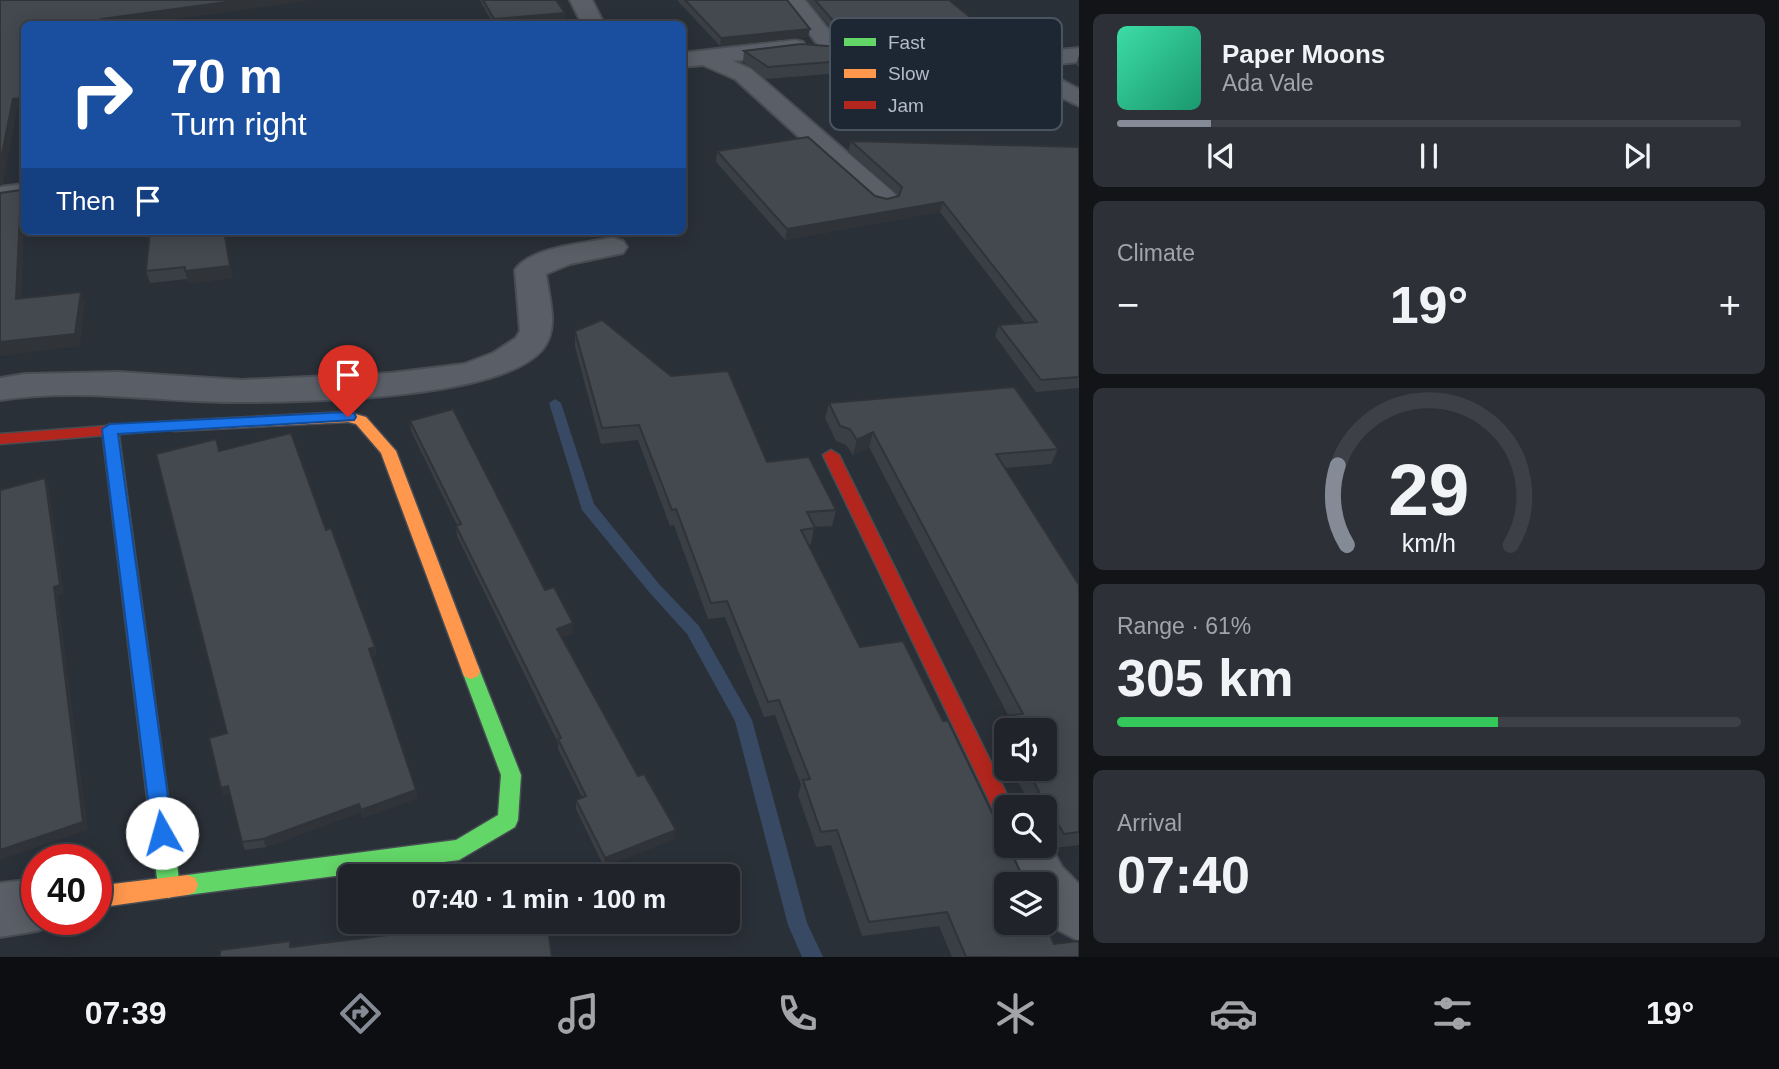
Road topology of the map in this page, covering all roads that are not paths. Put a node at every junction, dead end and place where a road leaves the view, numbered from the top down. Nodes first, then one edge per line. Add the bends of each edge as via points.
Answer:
1 (581, 0) edge
2 (794, 0) edge
3 (592, 21) edge
4 (830, 45) edge
5 (830, 49) edge
6 (695, 59) edge
7 (1062, 90) edge
8 (1079, 99) edge
9 (21, 192) edge
10 (0, 195) edge
11 (884, 199) edge
12 (612, 247) dead end
13 (0, 389) edge
14 (110, 429) junction
15 (0, 439) edge
16 (831, 455) dead end
17 (997, 795) edge
18 (169, 887) junction
19 (112, 895) edge
20 (1057, 900) edge
21 (21, 907) edge
22 (0, 910) edge
23 (1079, 914) edge

1 - 3 street
2 - 4 street
5 - 6 street via 799,47
6 - 11 street via 743,74
7 - 8 street
9 - 10 street
12 - 13 street via 562,256 530,271 537,331 529,345 470,374 391,384 242,391 119,383
14 - 15 street
14 - 18 street
14 - 18 street via 361,420 388,451 511,775 508,820 459,849
16 - 17 street
18 - 19 street
20 - 23 street
21 - 22 street

